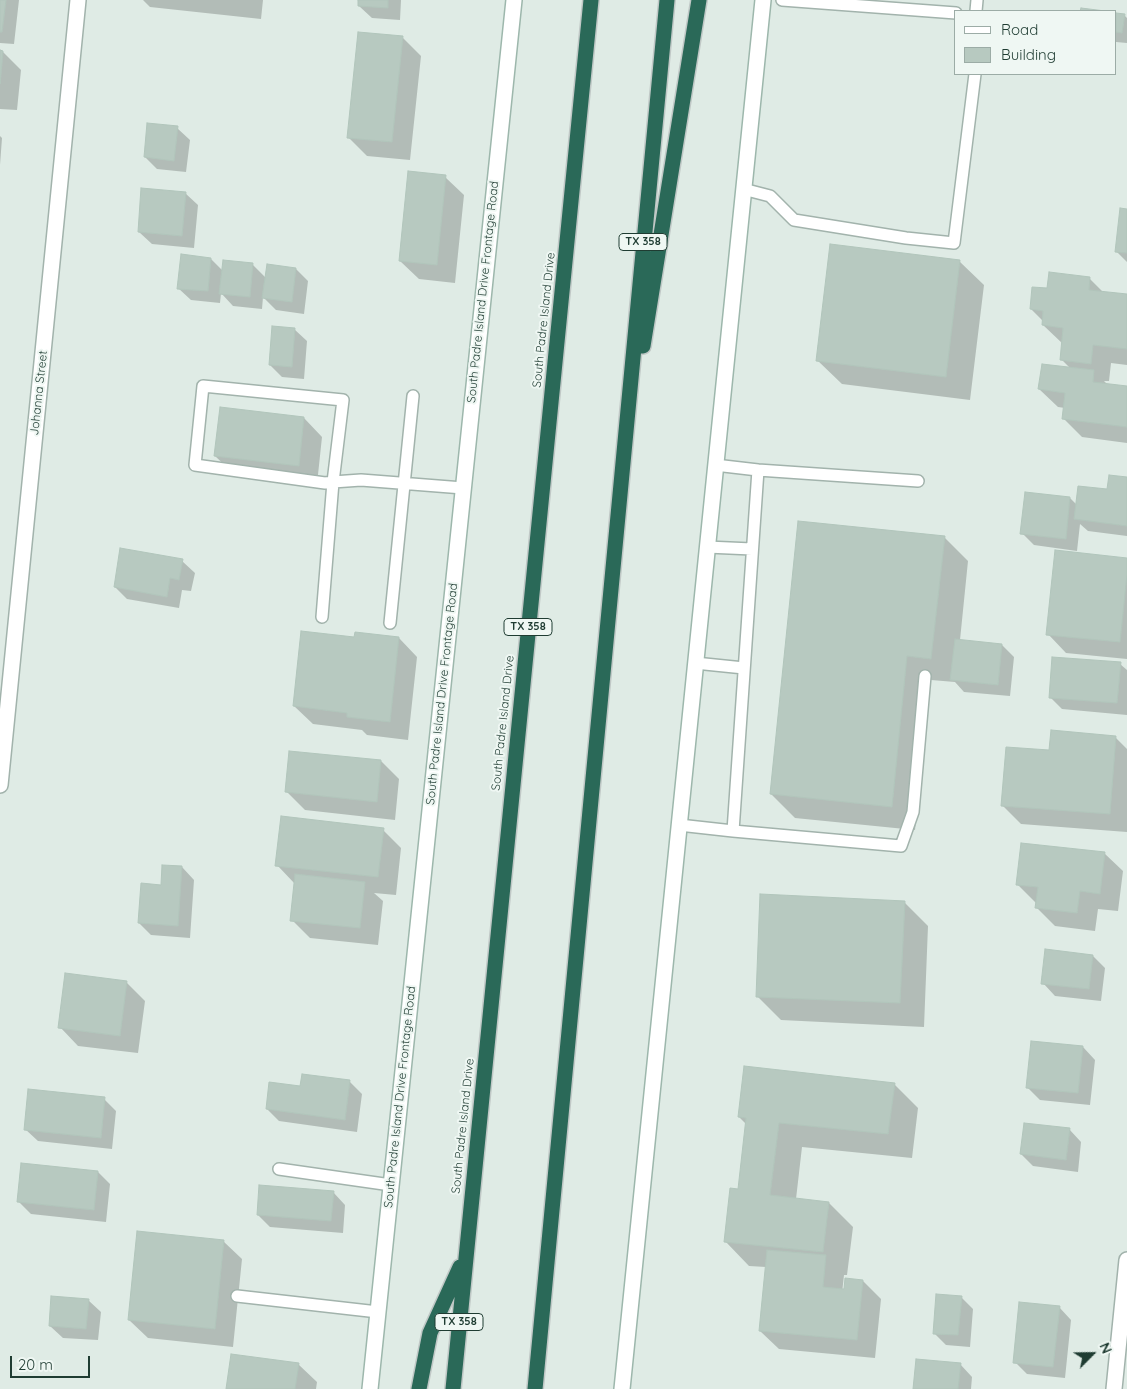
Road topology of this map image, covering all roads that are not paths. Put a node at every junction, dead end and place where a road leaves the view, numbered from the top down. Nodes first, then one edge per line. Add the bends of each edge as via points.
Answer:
1 (78, 0) edge
2 (514, 0) edge
3 (591, 0) edge
4 (667, 0) edge
5 (699, 0) edge
6 (763, 0) edge
7 (782, 0) edge
8 (852, 3) edge
9 (954, 13) edge
10 (975, 75) edge
11 (743, 189) junction
12 (413, 396) dead end
13 (715, 465) junction
14 (758, 470) junction
15 (333, 482) junction
16 (918, 482) dead end
17 (404, 483) junction
18 (620, 483) junction
19 (463, 488) junction
20 (707, 547) junction
21 (752, 549) junction
22 (322, 617) dead end
23 (390, 623) dead end
24 (695, 663) junction
25 (744, 668) junction
26 (925, 676) dead end
27 (0, 785) edge
28 (679, 825) junction
29 (733, 831) junction
30 (279, 1169) dead end
31 (391, 1185) junction
32 (465, 1254) junction
33 (1127, 1260) edge
34 (237, 1296) dead end
35 (378, 1312) junction
36 (370, 1389) edge
37 (419, 1389) edge
38 (453, 1389) edge
39 (535, 1389) edge
40 (622, 1389) edge
41 (1114, 1389) edge

1 - 27 main road, Johanna Street
2 - 19 main road, South Padre Island Drive Frontage Road
3 - 32 highway, South Padre Island Drive / TX 358
4 - 18 highway, TX 358
5 - 18 highway
6 - 11 main road
7 - 8 lane
8 - 9 lane
10 - 11 lane via 954,242 906,238 794,220 770,196
11 - 13 main road
12 - 17 lane
13 - 14 lane
13 - 20 main road
14 - 16 lane
14 - 21 lane
15 - 15 lane via 194,464 203,386 343,400
15 - 17 lane
15 - 22 lane
17 - 19 lane
17 - 23 lane
18 - 39 highway, TX 358
19 - 31 main road, South Padre Island Drive Frontage Road
20 - 21 lane
20 - 24 main road
21 - 25 lane
24 - 25 lane
24 - 28 main road
25 - 29 lane
26 - 29 lane via 913,812 901,846
28 - 29 lane
28 - 40 main road
30 - 31 lane
31 - 35 main road, South Padre Island Drive Frontage Road
32 - 37 highway via 430,1333
32 - 38 highway, South Padre Island Drive / TX 358
33 - 41 main road
34 - 35 lane
35 - 36 main road, South Padre Island Drive Frontage Road

